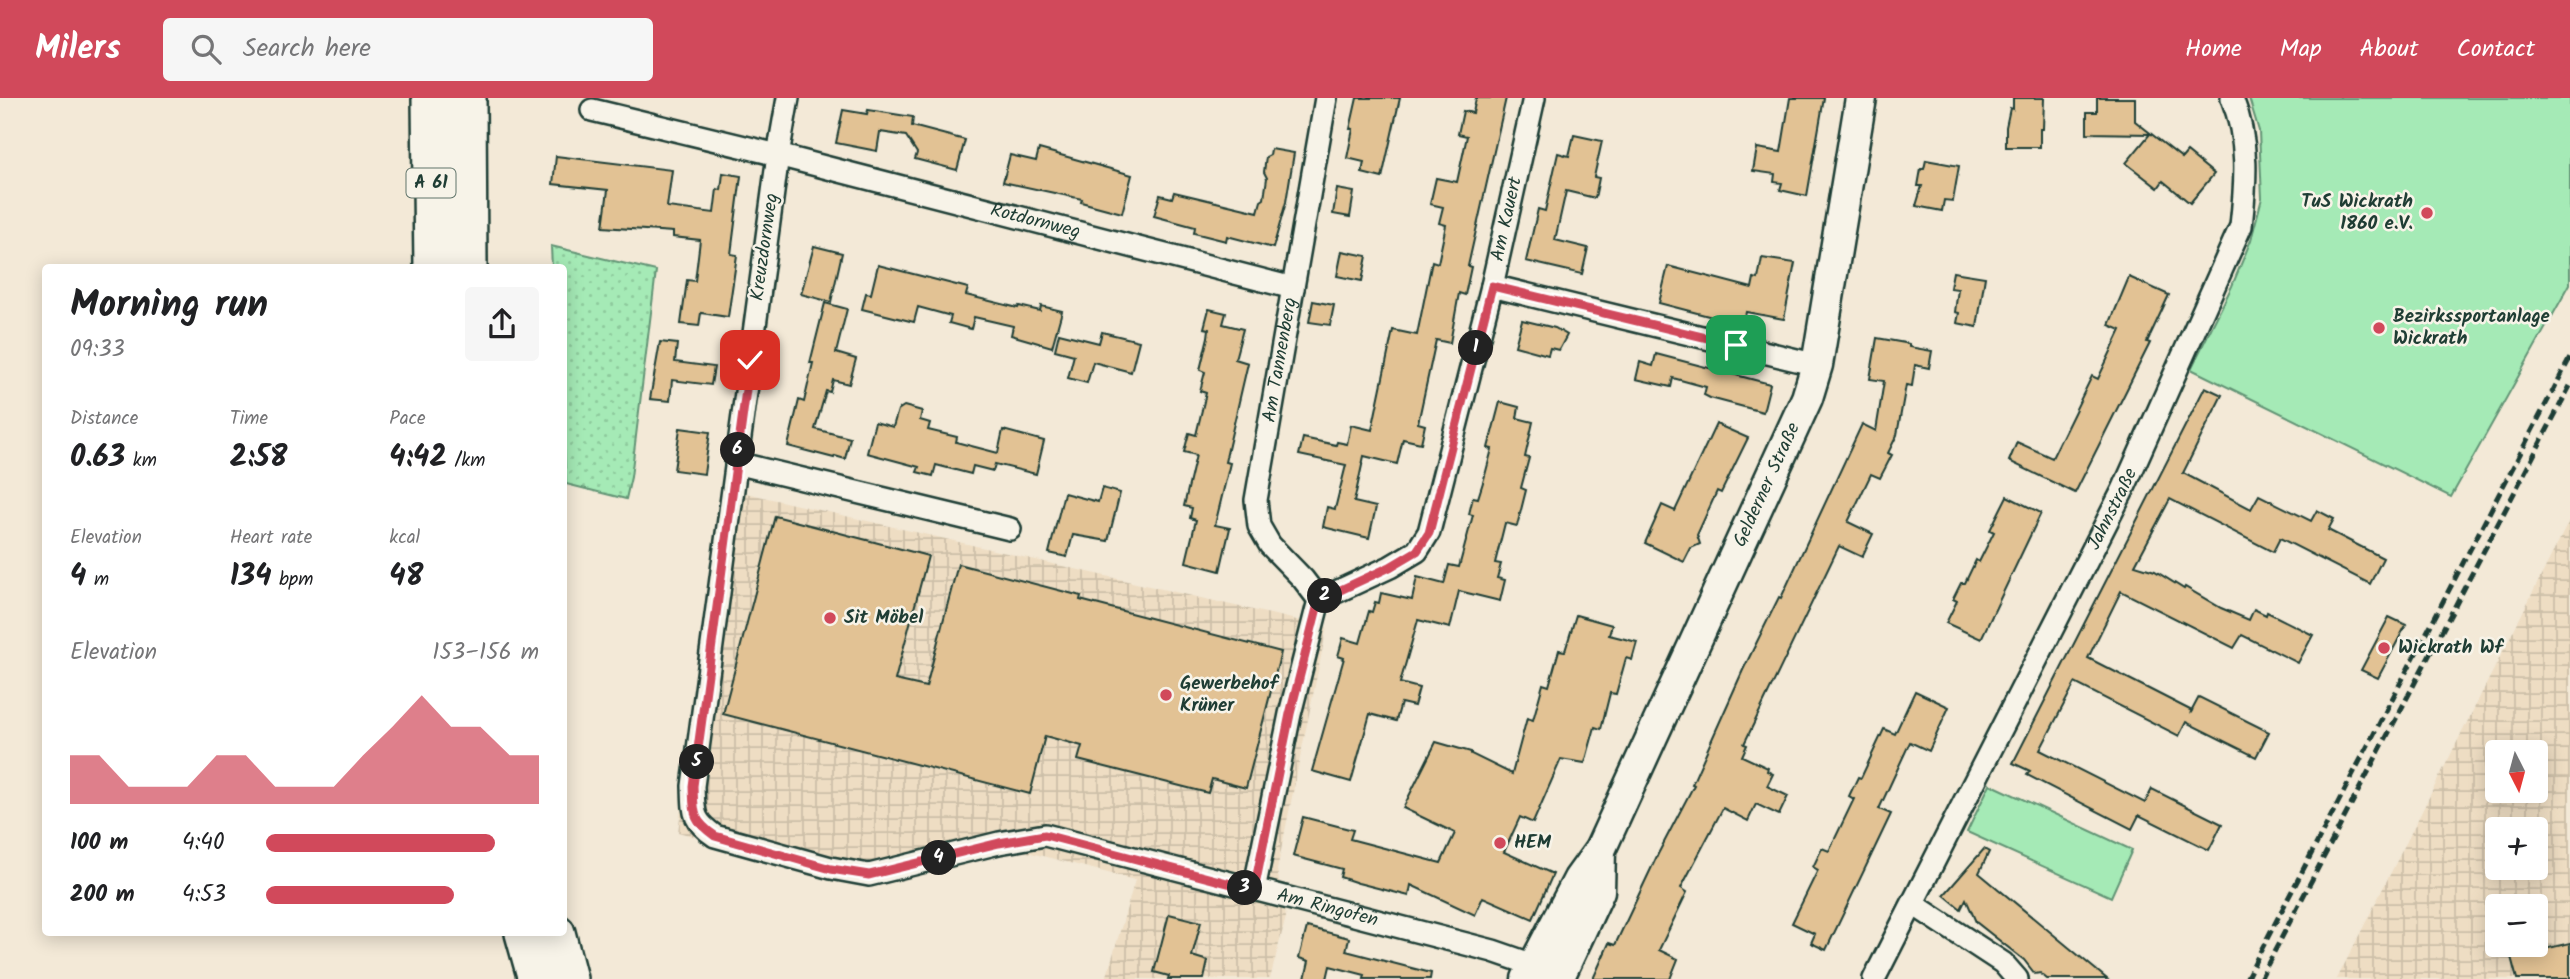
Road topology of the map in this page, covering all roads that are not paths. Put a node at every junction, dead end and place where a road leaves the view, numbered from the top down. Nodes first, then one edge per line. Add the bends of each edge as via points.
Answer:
1 (431, 98) edge
2 (467, 98) edge
3 (788, 98) edge
4 (1326, 98) edge
5 (1534, 98) edge
6 (1861, 98) edge
7 (2232, 98) edge
8 (592, 110) dead end
9 (778, 155) junction
10 (433, 264) edge
11 (468, 264) edge
12 (1492, 286) junction
13 (1293, 288) junction
14 (1818, 365) junction
15 (736, 463) junction
16 (1010, 529) dead end
17 (1319, 600) junction
18 (694, 815) joint
19 (1254, 890) junction
20 (1913, 904) junction
21 (527, 936) edge
22 (558, 965) edge
23 (1545, 975) edge
24 (1874, 979) edge
25 (2017, 979) edge

1 - 10 highway, A 61
2 - 11 highway, A 61
3 - 9 street, Kreuzdornweg
4 - 13 street, Am Tannenberg
5 - 12 street, Am Kauert
6 - 14 main road, Gelderner Straße
7 - 20 street, Jahnstraße via 2245,149 2241,226 2123,491
8 - 9 street
9 - 13 street, Rotdornweg
9 - 15 street, Kreuzdornweg
12 - 14 street
12 - 17 street, Am Kauert via 1429,533 1417,551
13 - 17 street, Am Tannenberg via 1256,500 1259,526 1270,545
14 - 23 main road, Gelderner Straße via 1600,850 1579,878
15 - 16 street
15 - 18 street, Kreuzdornweg via 693,786
17 - 19 street
18 - 19 street, Am Ringofen via 715,836 831,869 869,875 1045,835
19 - 23 street, Am Ringofen via 1493,951
20 - 24 street, Jahnstraße
20 - 25 street via 2003,963
21 - 22 highway

